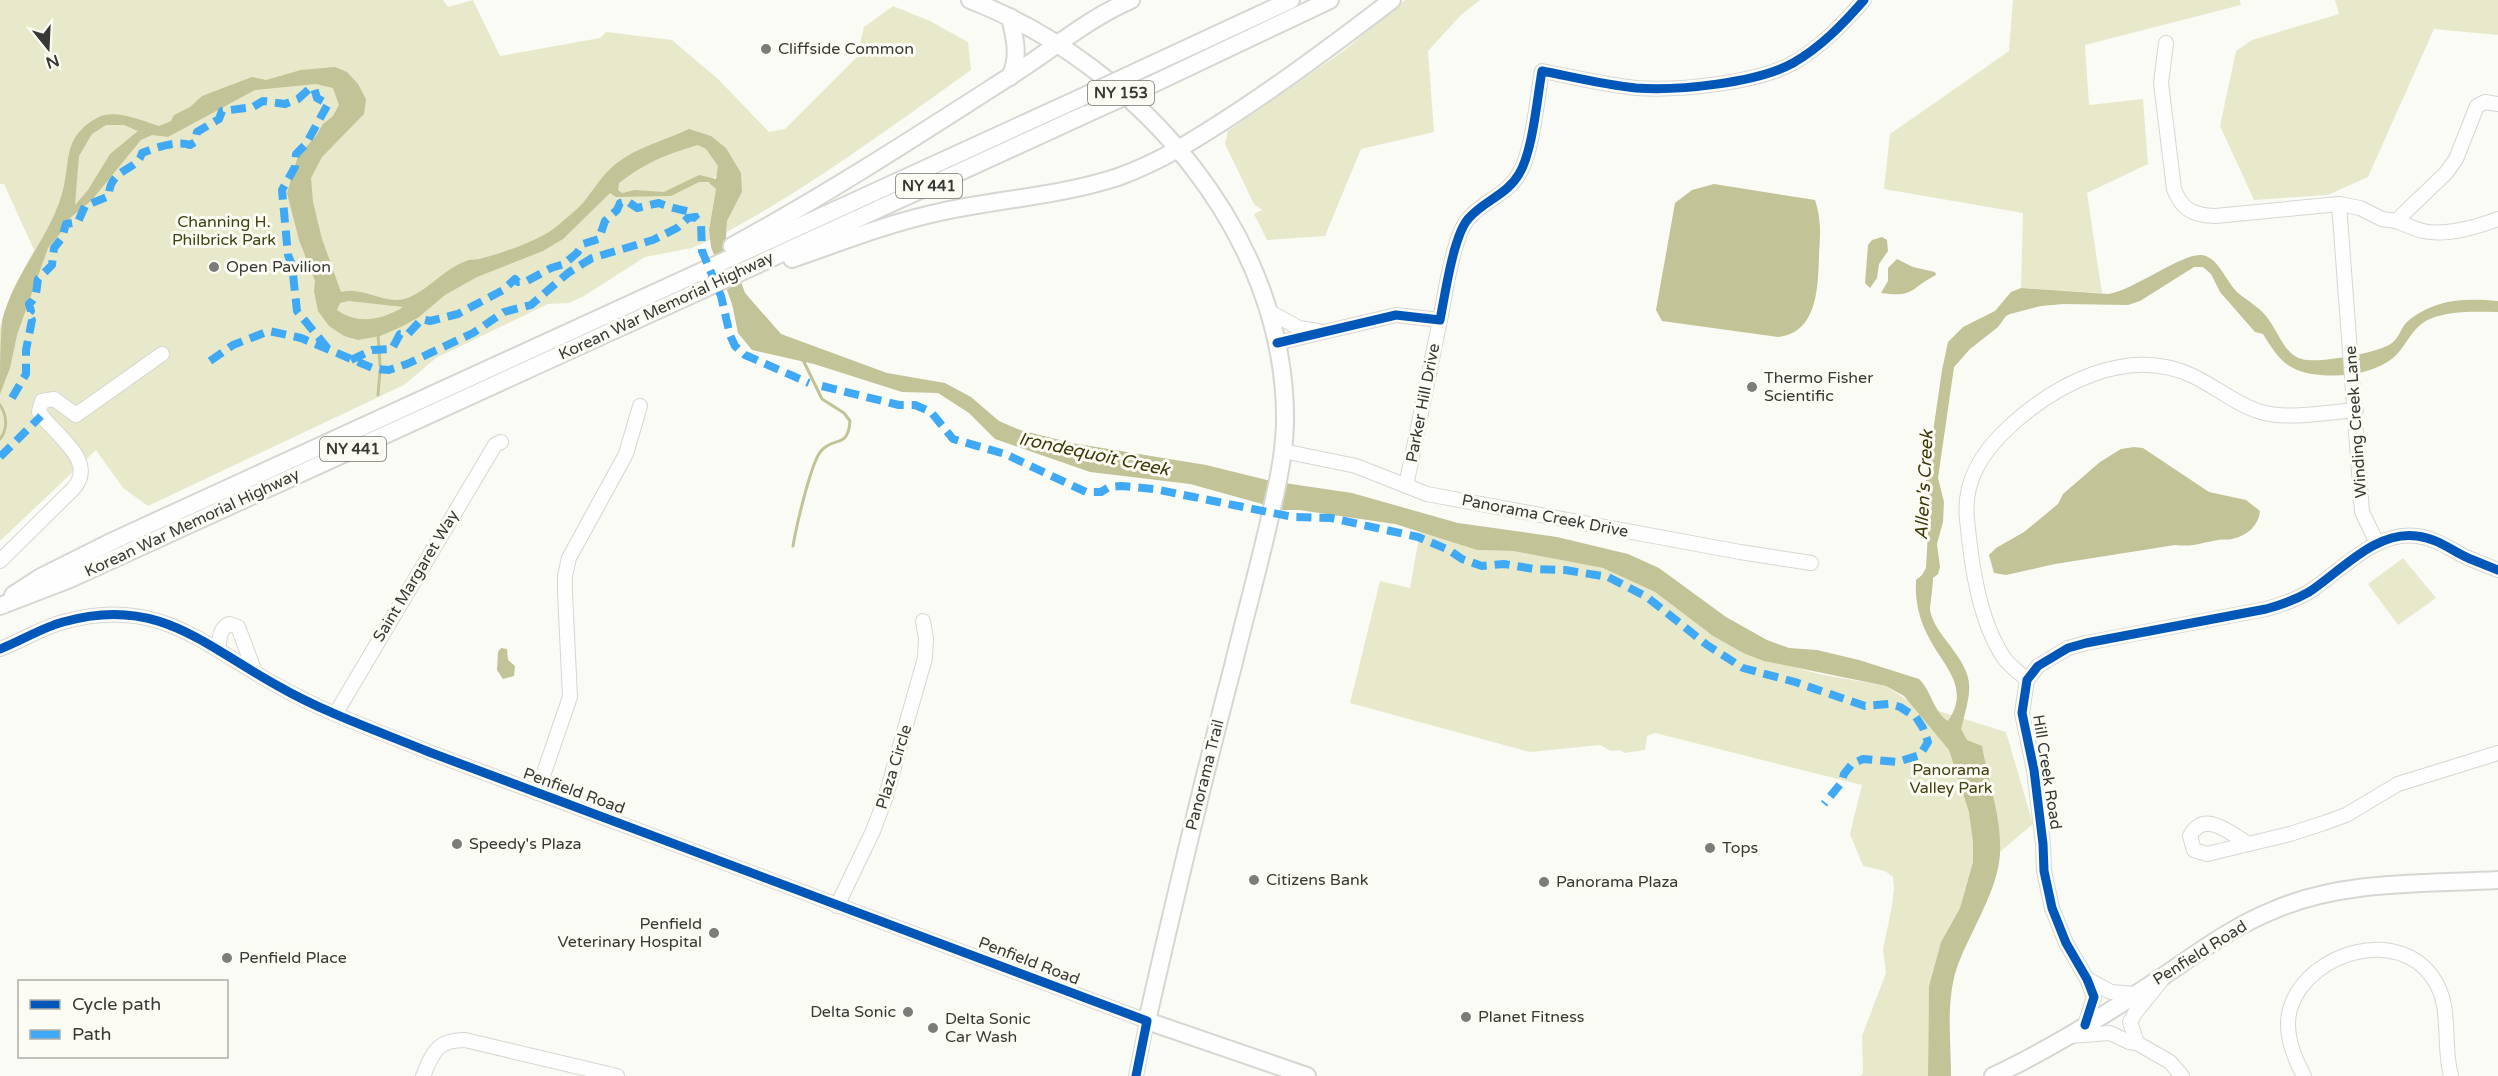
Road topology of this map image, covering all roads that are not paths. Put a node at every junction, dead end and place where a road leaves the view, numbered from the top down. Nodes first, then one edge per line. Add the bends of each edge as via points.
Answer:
1 (970, 0) edge
2 (1131, 0) edge
3 (1291, 0) edge
4 (1330, 0) edge
5 (1392, 0) edge
6 (1864, 0) edge
7 (1010, 17) junction
8 (2166, 43) dead end
9 (1056, 44) junction
10 (1010, 77) junction
11 (2498, 104) edge
12 (1179, 151) junction
13 (2339, 204) junction
14 (2498, 219) edge
15 (2396, 221) junction
16 (753, 241) junction
17 (765, 265) junction
18 (1268, 311) junction
19 (1440, 320) junction
20 (1323, 332) junction
21 (1277, 343) junction
22 (162, 354) dead end
23 (640, 406) dead end
24 (2356, 410) junction
25 (501, 442) dead end
26 (1283, 451) junction
27 (1406, 486) junction
28 (2377, 543) junction
29 (0, 561) edge
30 (1811, 563) dead end
31 (2498, 570) edge
32 (0, 605) edge
33 (923, 621) dead end
34 (0, 649) edge
35 (218, 649) junction
36 (255, 672) junction
37 (2027, 680) junction
38 (336, 713) junction
39 (2498, 753) edge
40 (537, 793) junction
41 (2249, 844) dead end
42 (2498, 880) edge
43 (837, 906) junction
44 (2166, 974) junction
45 (2087, 979) junction
46 (2135, 994) junction
47 (1147, 1021) junction
48 (2085, 1025) junction
49 (2066, 1036) junction
50 (2137, 1042) junction
51 (423, 1076) edge
52 (617, 1076) edge
53 (1136, 1076) edge
54 (1307, 1076) edge
55 (1993, 1076) edge
56 (2182, 1076) edge
57 (2304, 1076) edge
58 (2451, 1076) edge

1 - 7 main road, NY 153
2 - 9 main road
3 - 16 main road, Korean War Memorial Highway / NY 441, bridge via 1080,98
4 - 17 main road, Korean War Memorial Highway / NY 441, bridge
5 - 12 main road via 1328,51
6 - 19 street, Parker Hill Drive via 1818,46 1792,63 1754,78 1639,88 1542,71 1520,173 1508,188 1477,209 1458,234
7 - 9 main road, NY 153
7 - 10 main road via 1017,50
8 - 13 street via 2161,83 2174,189 2187,210 2215,216
9 - 10 main road
9 - 12 main road, NY 153 via 1115,87
10 - 16 main road
11 - 15 street via 2485,102 2477,106 2456,159
12 - 17 main road via 1084,187 938,213
12 - 18 main road, Panorama Trail via 1241,244
13 - 15 street
13 - 24 street, Winding Creek Lane
14 - 15 street via 2436,232
16 - 32 main road, Korean War Memorial Highway / NY 441 via 616,309 115,540 41,578
17 - 32 main road, Korean War Memorial Highway / NY 441 via 705,288 70,579
18 - 20 street, Parker Hill Drive via 1299,328
18 - 21 main road, Panorama Trail
19 - 20 street, Parker Hill Drive via 1396,315
19 - 27 street, Parker Hill Drive
20 - 21 street, Parker Hill Drive
21 - 26 main road, Panorama Trail via 1285,408
22 - 29 street via 76,415 54,399 42,401 39,412 78,458 82,478
23 - 40 street via 626,454 569,558 565,591 570,696
24 - 28 street, Winding Creek Lane via 2362,512
24 - 37 street via 2263,413 2192,376 2139,365 2082,378 2025,412 1984,453 1972,474 1966,514 1972,568 1987,621 2006,660
25 - 38 street, Saint Margaret Way via 495,445
26 - 27 street, Panorama Creek Drive via 1341,461
26 - 47 main road, Panorama Trail
27 - 30 street, Panorama Creek Drive via 1438,496
28 - 31 street via 2415,535 2433,539
28 - 37 street via 2290,602 2085,642 2038,666
33 - 43 street, Plaza Circle via 925,658 885,799
34 - 35 street, Penfield Road via 65,621 133,615 178,627
35 - 36 street, Penfield Road
35 - 36 street via 221,629 229,624 238,627
36 - 38 street, Penfield Road
37 - 45 street, Hill Creek Road via 2022,713 2034,770 2044,871 2052,908
38 - 40 street, Penfield Road
39 - 41 street via 2398,784 2346,815
40 - 43 street, Penfield Road
42 - 44 main road, Penfield Road via 2364,888 2295,902 2236,928
43 - 47 street, Penfield Road
44 - 46 main road, Penfield Road
44 - 50 street via 2130,1022
45 - 46 street via 2111,992
45 - 48 street, Hill Creek Road via 2094,997
46 - 48 main road, Penfield Road
47 - 53 street, Panorama Trail
47 - 54 main road, Penfield Road
48 - 49 main road, Penfield Road
49 - 50 street via 2110,1033
49 - 55 main road, Penfield Road
50 - 56 street via 2170,1062
51 - 52 street via 438,1047 465,1040
57 - 58 street via 2289,1031 2291,1007 2298,992 2320,969 2361,950 2376,948 2412,959 2433,978 2445,1013

